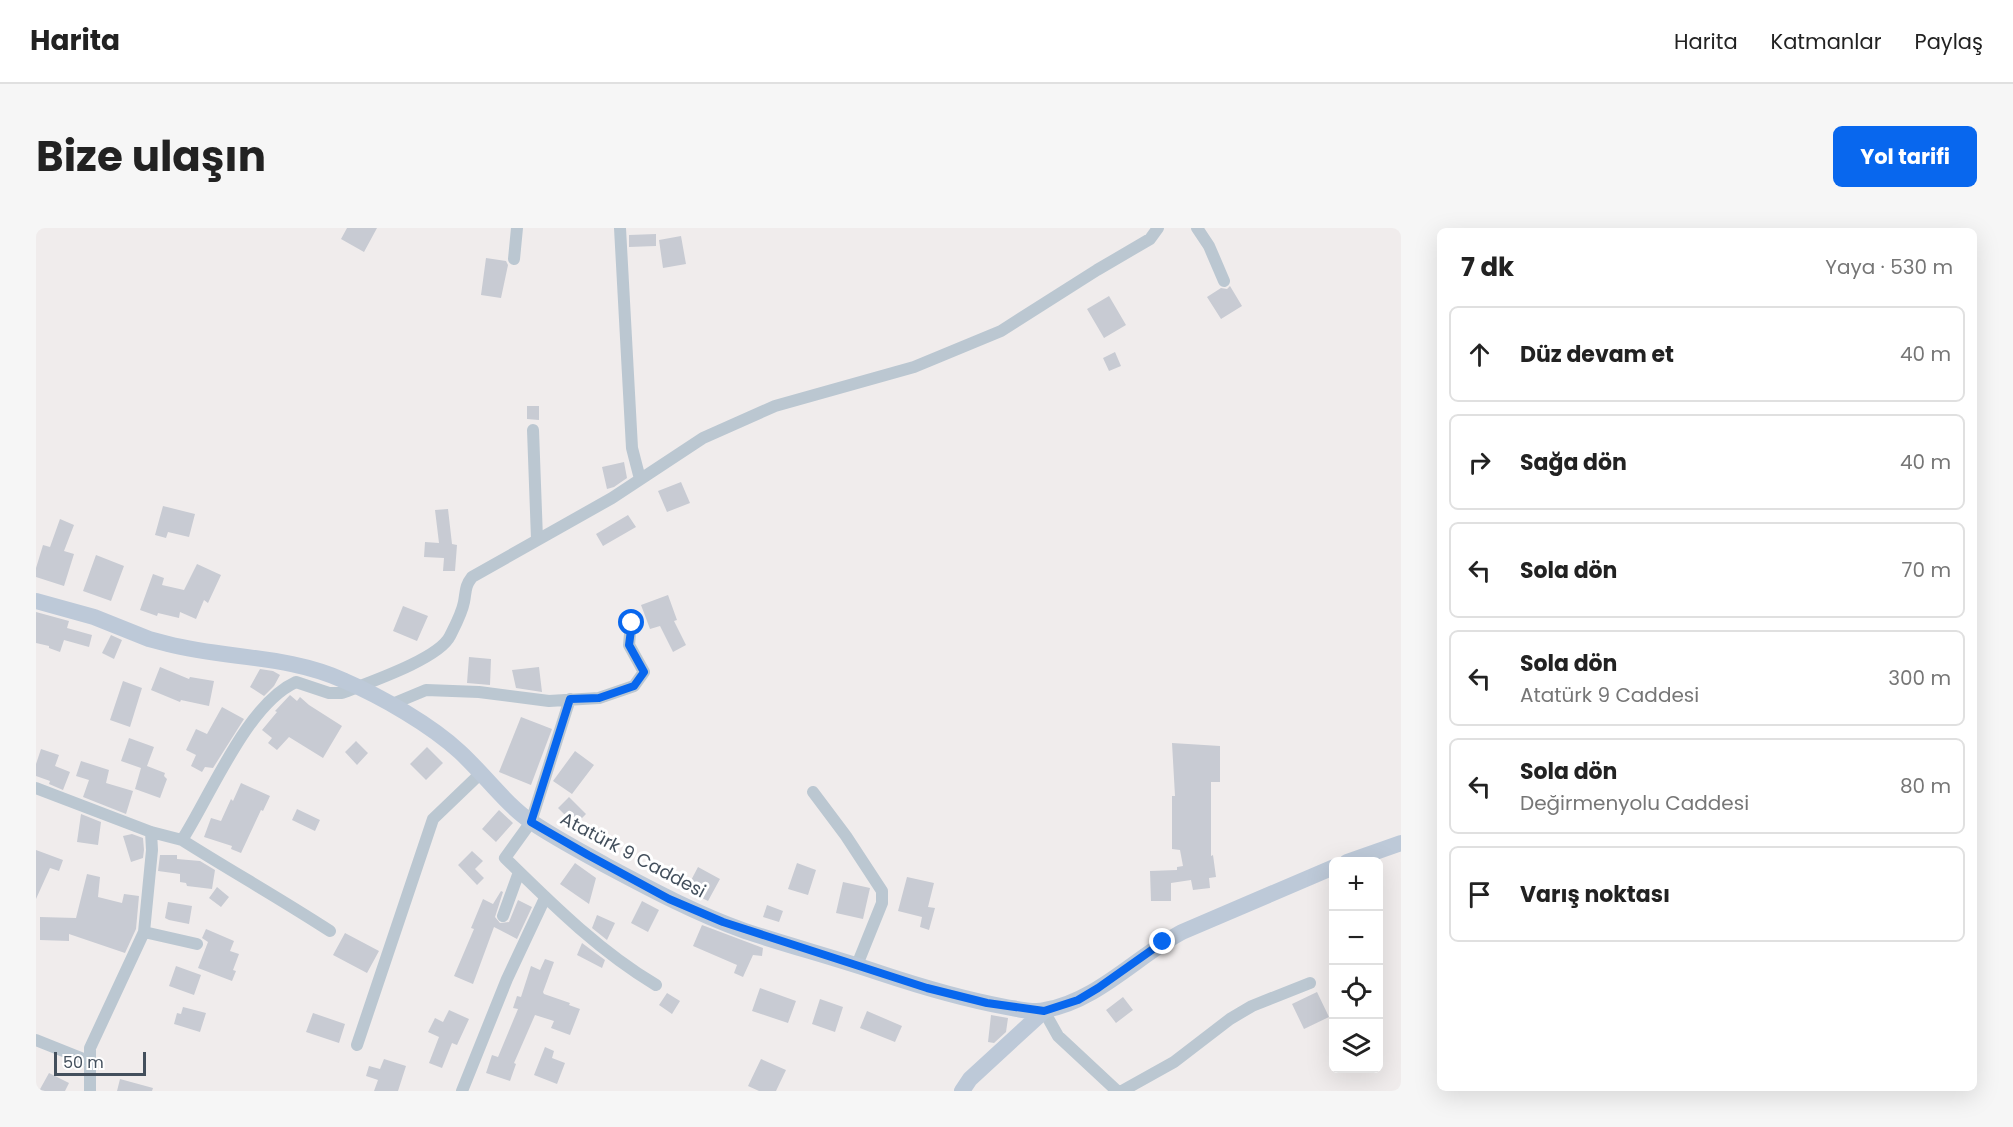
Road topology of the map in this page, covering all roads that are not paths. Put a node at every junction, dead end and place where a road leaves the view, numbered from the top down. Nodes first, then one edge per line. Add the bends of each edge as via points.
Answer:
1 (517, 228) edge
2 (620, 228) edge
3 (1158, 228) edge
4 (1197, 228) edge
5 (514, 259) dead end
6 (1224, 281) dead end
7 (533, 430) dead end
8 (640, 479) junction
9 (537, 539) junction
10 (36, 601) edge
11 (632, 623) dead end
12 (357, 687) junction
13 (570, 699) junction
14 (390, 705) junction
15 (481, 773) junction
16 (36, 788) edge
17 (813, 792) dead end
18 (531, 822) junction
19 (151, 832) junction
20 (182, 840) junction
21 (1401, 843) edge
22 (1359, 857) edge
23 (1329, 869) edge
24 (519, 872) junction
25 (545, 898) junction
26 (502, 915) dead end
27 (330, 931) dead end
28 (144, 932) junction
29 (197, 944) dead end
30 (857, 965) junction
31 (1310, 983) dead end
32 (656, 985) dead end
33 (1044, 1011) junction
34 (36, 1040) edge
35 (357, 1045) dead end
36 (91, 1062) junction
37 (90, 1091) edge
38 (462, 1091) edge
39 (962, 1091) edge
40 (1119, 1091) edge

1 - 5 street
2 - 8 street via 632,448
3 - 8 street via 1150,239 1001,331 914,367 775,406 703,438
4 - 6 street
7 - 9 street
8 - 9 street
9 - 12 street via 472,577 465,586 464,603 449,639 437,651
10 - 12 street, Atatürk 9 Caddesi via 94,617 149,639 183,648 287,663 327,673
11 - 13 street via 629,645 644,672 634,686 599,698
12 - 14 street, Atatürk 9 Caddesi
12 - 20 street via 342,693 329,693 296,682 284,687 260,710
13 - 14 street via 549,701 426,690
13 - 18 street
14 - 15 street, Atatürk 9 Caddesi via 442,738
15 - 18 street, Atatürk 9 Caddesi
15 - 35 street via 433,819
16 - 19 street
17 - 30 street via 882,891 882,903
18 - 24 street via 505,858
18 - 30 street, Atatürk 9 Caddesi via 697,912
19 - 20 street
19 - 28 street
20 - 27 street
21 - 22 street
23 - 33 street via 1182,932 1078,1000
24 - 25 street
24 - 26 street
25 - 32 street via 626,968
25 - 38 street
28 - 29 street
28 - 36 street via 90,1048
30 - 33 street, Atatürk 9 Caddesi via 958,997
31 - 40 street via 1252,1006 1174,1062
33 - 39 street via 970,1079
33 - 40 street via 1058,1036
34 - 36 street
36 - 37 street

